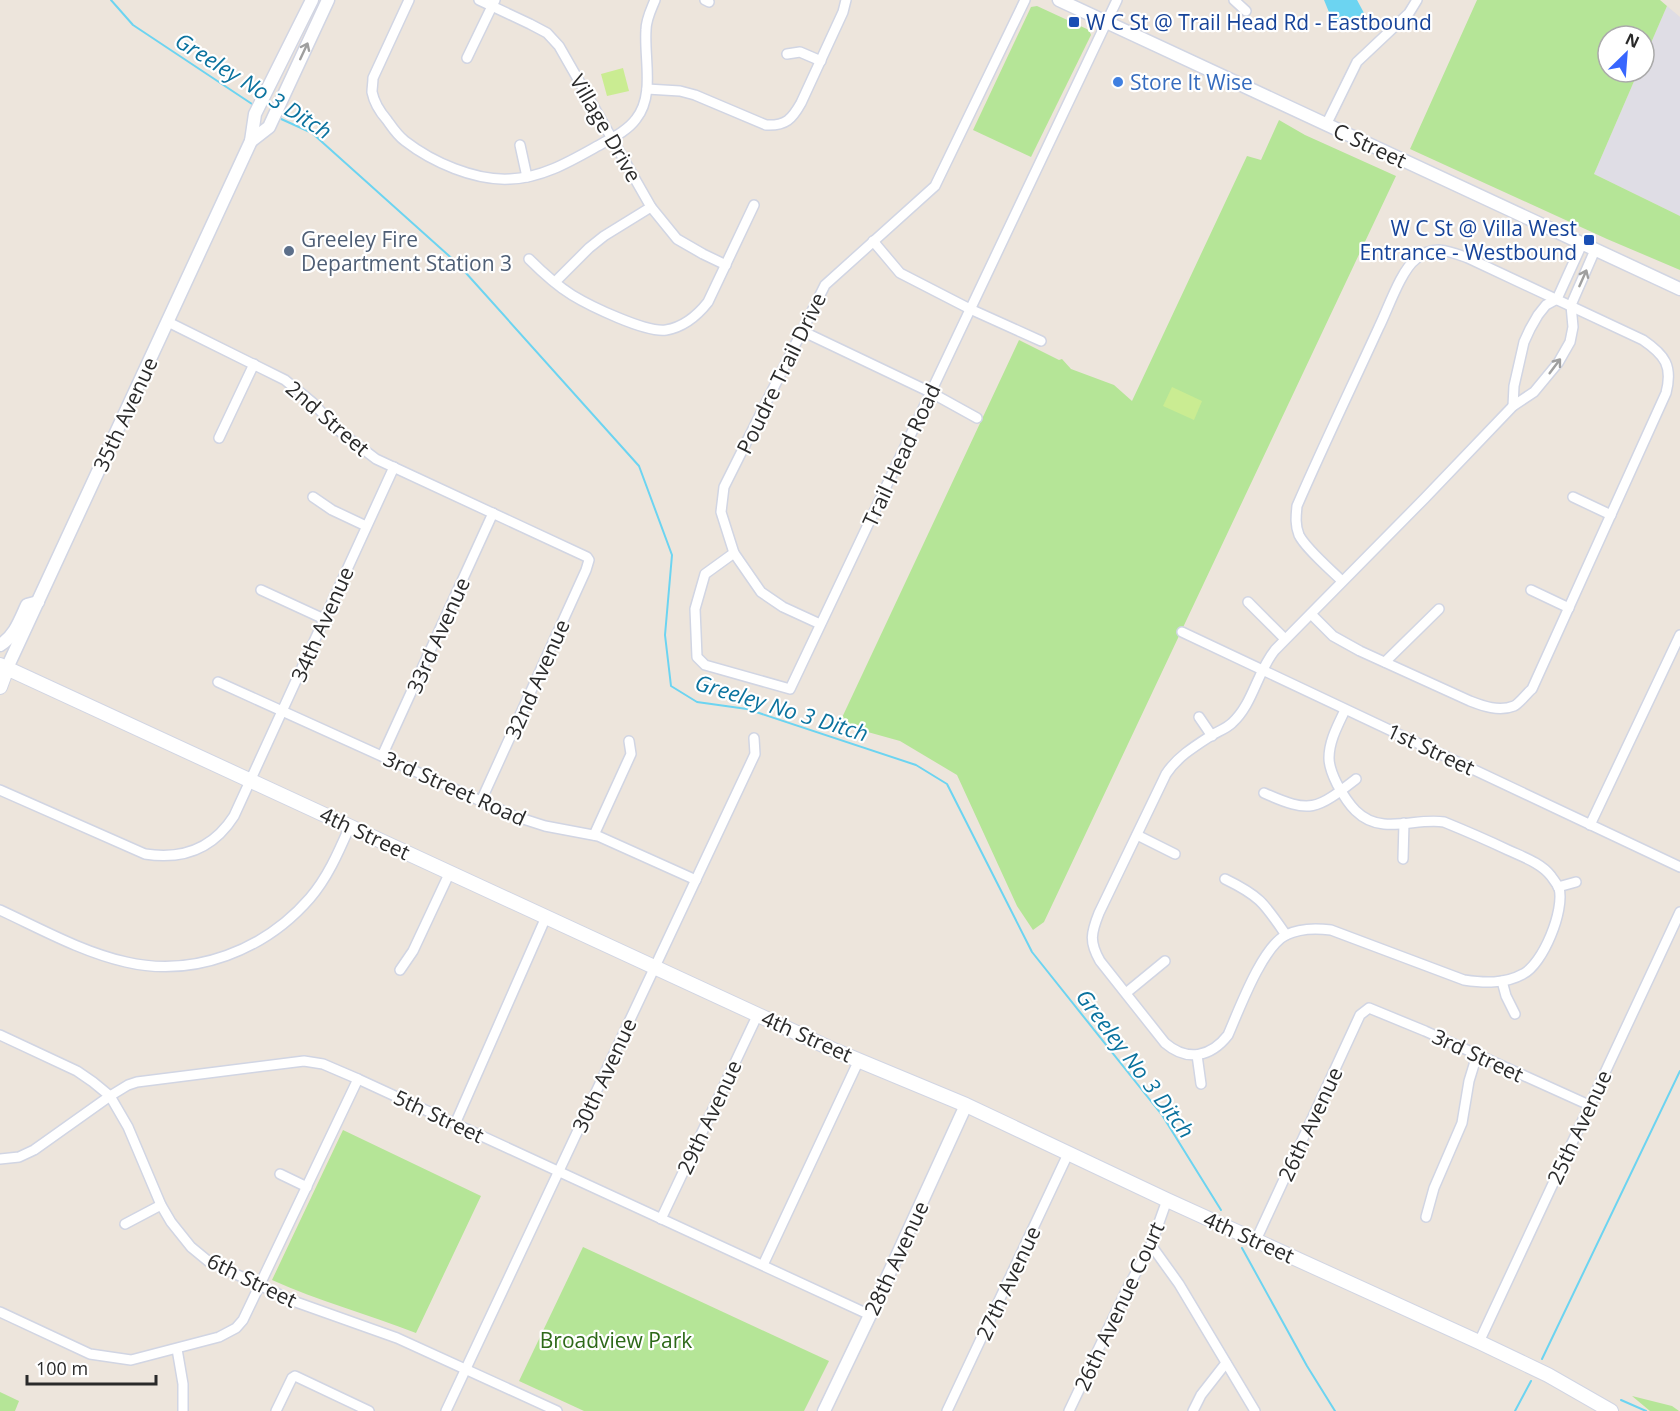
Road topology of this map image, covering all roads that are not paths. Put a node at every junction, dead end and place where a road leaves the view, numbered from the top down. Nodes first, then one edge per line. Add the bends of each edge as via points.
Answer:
1 (312, 0) edge
2 (328, 0) edge
3 (409, 0) edge
4 (479, 0) edge
5 (655, 0) edge
6 (846, 0) edge
7 (1025, 0) edge
8 (1059, 0) edge
9 (1117, 0) edge
10 (1234, 0) edge
11 (1417, 0) edge
12 (494, 3) edge
13 (1246, 11) dead end
14 (1106, 22) junction
15 (787, 54) dead end
16 (467, 58) dead end
17 (821, 61) junction
18 (647, 89) junction
19 (1326, 125) junction
20 (611, 138) junction
21 (251, 141) junction
22 (520, 145) dead end
23 (527, 177) junction
24 (754, 205) dead end
25 (651, 207) junction
26 (873, 241) junction
27 (1582, 244) junction
28 (1595, 250) junction
29 (529, 259) dead end
30 (726, 264) junction
31 (555, 282) junction
32 (1680, 289) edge
33 (1557, 299) junction
34 (1571, 305) junction
35 (970, 309) junction
36 (168, 322) junction
37 (802, 331) junction
38 (1041, 340) dead end
39 (254, 364) junction
40 (930, 392) junction
41 (1513, 406) junction
42 (977, 418) dead end
43 (219, 438) dead end
44 (394, 467) junction
45 (313, 496) dead end
46 (1573, 497) dead end
47 (493, 513) junction
48 (1611, 515) junction
49 (366, 526) junction
50 (735, 553) junction
51 (587, 557) joint
52 (1342, 581) junction
53 (261, 590) dead end
54 (1531, 590) dead end
55 (38, 602) junction
56 (1248, 602) dead end
57 (1569, 608) junction
58 (1439, 609) dead end
59 (1311, 614) junction
60 (324, 620) junction
61 (820, 624) junction
62 (1182, 632) dead end
63 (1680, 635) edge
64 (1285, 639) junction
65 (0, 645) edge
66 (1385, 662) junction
67 (4, 667) edge
68 (1262, 671) junction
69 (218, 682) dead end
70 (0, 687) edge
71 (1345, 710) junction
72 (283, 711) junction
73 (1199, 717) dead end
74 (1212, 736) junction
75 (754, 738) dead end
76 (629, 741) dead end
77 (382, 756) junction
78 (250, 780) junction
79 (1356, 780) dead end
80 (0, 790) edge
81 (1341, 791) junction
82 (1264, 793) dead end
83 (481, 801) junction
84 (1404, 823) junction
85 (1590, 825) junction
86 (350, 826) junction
87 (594, 835) junction
88 (1137, 835) junction
89 (1175, 854) dead end
90 (1403, 859) dead end
91 (1680, 867) edge
92 (450, 872) junction
93 (1225, 879) dead end
94 (696, 880) junction
95 (1576, 882) dead end
96 (1558, 887) junction
97 (0, 910) edge
98 (1680, 912) edge
99 (546, 917) junction
100 (1286, 935) junction
101 (1165, 962) dead end
102 (655, 967) junction
103 (400, 970) dead end
104 (1502, 981) junction
105 (1126, 993) junction
106 (1366, 1010) joint
107 (758, 1014) junction
108 (1515, 1014) dead end
109 (0, 1035) edge
110 (1197, 1055) junction
111 (1477, 1055) junction
112 (859, 1060) junction
113 (358, 1079) junction
114 (1201, 1084) dead end
115 (110, 1096) junction
116 (966, 1105) junction
117 (1589, 1106) junction
118 (455, 1124) junction
119 (1068, 1154) junction
120 (0, 1159) edge
121 (558, 1172) junction
122 (280, 1174) dead end
123 (307, 1187) junction
124 (1167, 1200) junction
125 (161, 1205) junction
126 (1426, 1217) dead end
127 (661, 1219) junction
128 (125, 1224) dead end
129 (1256, 1240) junction
130 (1151, 1245) junction
131 (763, 1265) junction
132 (260, 1286) junction
133 (0, 1312) edge
134 (870, 1315) junction
135 (1479, 1342) junction
136 (177, 1349) junction
137 (1226, 1363) junction
138 (465, 1369) junction
139 (183, 1411) edge
140 (276, 1411) edge
141 (369, 1411) edge
142 (446, 1411) edge
143 (557, 1411) edge
144 (824, 1411) edge
145 (947, 1411) edge
146 (1069, 1411) edge
147 (1193, 1411) edge
148 (1255, 1411) edge
149 (1611, 1411) edge

1 - 21 street via 255,114
21 -> 2 street via 269,127
3 - 23 street via 373,78 372,91 380,112 396,133 430,157 490,179
4 - 12 street, Village Drive
5 - 18 street via 646,29
6 - 17 street
7 - 26 street, Poudre Trail Drive via 935,186
8 - 14 street, C Street
9 - 14 street, Trail Head Road
10 - 13 street
11 - 19 street via 1409,13 1357,62
12 - 16 street
12 - 20 street, Village Drive via 547,33 559,46
14 - 19 street, C Street
14 - 35 street, Trail Head Road
15 - 17 street via 800,52
17 - 18 street via 794,115 778,126 754,122 695,95
18 - 20 street via 637,119
19 - 27 street, C Street
20 - 23 street via 547,172
20 - 25 street, Village Drive
21 - 36 street, 35th Avenue
22 - 23 street
24 - 30 street
25 - 30 street, Village Drive via 677,239
25 - 31 street via 604,236
26 - 35 street via 900,273
26 - 37 street, Poudre Trail Drive via 825,285
27 - 28 street, C Street
27 - 33 street
28 - 32 street, C Street
34 -> 28 street
29 - 31 street
30 - 31 street via 699,314 686,323 658,330 623,319 572,295
33 - 34 street
33 - 41 street via 1538,315 1524,342
33 - 52 street via 1446,250 1421,255 1407,269 1297,506 1299,535
41 -> 34 street via 1534,392 1564,354 1574,321
34 - 48 street via 1654,347 1669,370 1666,393
35 - 38 street
35 - 40 street, Trail Head Road
36 - 39 street, 2nd Street
36 - 55 street, 35th Avenue
37 - 40 street
37 - 50 street, Poudre Trail Drive via 724,488 721,512
39 - 43 street
39 - 44 street, 2nd Street via 285,380 338,430 376,459
40 - 42 street
40 - 61 street, Trail Head Road
41 - 52 street
44 - 47 street, 2nd Street
44 - 49 street, 34th Avenue
45 - 49 street
46 - 48 street
47 - 51 street, 2nd Street
47 - 77 street, 33rd Avenue
48 - 57 street
49 - 60 street, 34th Avenue
50 - 61 street, Poudre Trail Drive via 761,592
50 - 61 street, Trail Head Road via 705,574 694,609 700,662 789,689
51 - 83 street, 32nd Avenue via 586,570
52 - 59 street
53 - 60 street
54 - 57 street
55 - 65 street via 27,605 12,635
55 - 67 street, 35th Avenue
56 - 64 street
57 - 66 street via 1532,689 1515,706 1487,708
58 - 66 street
59 - 64 street
59 - 66 street via 1333,636
60 - 72 street, 34th Avenue
62 - 68 street, 1st Street
63 - 85 street
64 - 68 street
67 - 70 main road, 35th Avenue
67 - 78 main road, 4th Street
68 - 71 street, 1st Street
68 - 74 street via 1241,713
69 - 72 street, 3rd Street Road
71 - 81 street via 1330,743 1329,758
71 - 85 street, 1st Street
72 - 77 street, 3rd Street Road
72 - 78 street, 34th Avenue
73 - 74 street
74 - 88 street via 1172,765
75 - 94 street, 30th Avenue via 755,754
76 - 87 street via 631,753
77 - 83 street, 3rd Street Road
78 - 80 street, 34th Avenue via 234,816 209,843 190,853 162,857 137,851
78 - 86 main road, 4th Street
79 - 81 street
81 - 82 street via 1323,803 1299,807
81 - 84 street via 1347,803 1365,819 1383,824
83 - 87 street, 3rd Street Road via 545,826
84 - 90 street
84 - 96 street via 1444,822 1534,862
85 - 91 street, 1st Street
86 - 92 main road, 4th Street
86 - 97 street via 311,897 271,934 223,958 198,964 127,963 97,954
87 - 94 street, 3rd Street Road
88 - 89 street
88 - 105 street via 1099,913 1092,940 1100,961
92 - 99 main road, 4th Street
92 - 103 street
93 - 100 street via 1258,897
94 - 102 street, 30th Avenue
95 - 96 street
96 - 104 street via 1558,918 1537,962 1523,974
98 - 117 street, 25th Avenue
99 - 102 main road, 4th Street
99 - 118 street
100 - 104 street via 1300,930 1331,930 1464,980
100 - 110 street via 1266,956 1228,1035 1215,1048
101 - 105 street
102 - 107 main road, 4th Street
102 - 121 street, 30th Avenue
104 - 108 street
105 - 110 street via 1165,1043 1180,1053
106 - 111 street, 3rd Street via 1383,1012
106 - 129 street, 26th Avenue via 1360,1015
107 - 112 main road, 4th Street
107 - 127 street, 29th Avenue
109 - 115 street, 6th Street via 77,1071
110 - 114 street
111 - 117 street, 3rd Street
111 - 126 street via 1462,1123
112 - 116 main road, 4th Street
112 - 131 street
113 - 115 street, 5th Street via 323,1064 304,1061 137,1082
113 - 118 street, 5th Street
113 - 123 street
115 - 120 street, 5th Street via 34,1150
115 - 125 street, 6th Street via 128,1127
116 - 119 main road, 4th Street
116 - 134 street, 28th Avenue
117 - 135 street, 25th Avenue
118 - 121 street, 5th Street
119 - 124 main road, 4th Street
119 - 145 street, 27th Avenue
121 - 127 street, 5th Street
121 - 138 street, 30th Avenue
122 - 123 street
123 - 132 street
124 - 129 main road, 4th Street
124 - 130 street, 26th Avenue Court
125 - 128 street
125 - 132 street, 6th Street via 180,1234 208,1262
127 - 131 street, 5th Street
129 - 135 main road, 4th Street
130 - 137 street
130 - 146 street, 26th Avenue Court
131 - 134 street, 5th Street
132 - 136 street via 236,1328
132 - 138 street, 6th Street via 365,1325
133 - 136 street via 90,1354 131,1360
134 - 144 street, 28th Avenue
135 - 149 main road, 4th Street
136 - 139 street
137 - 147 street
137 - 148 street
138 - 142 street, 30th Avenue
138 - 143 street, 6th Street
140 - 141 street via 295,1376

